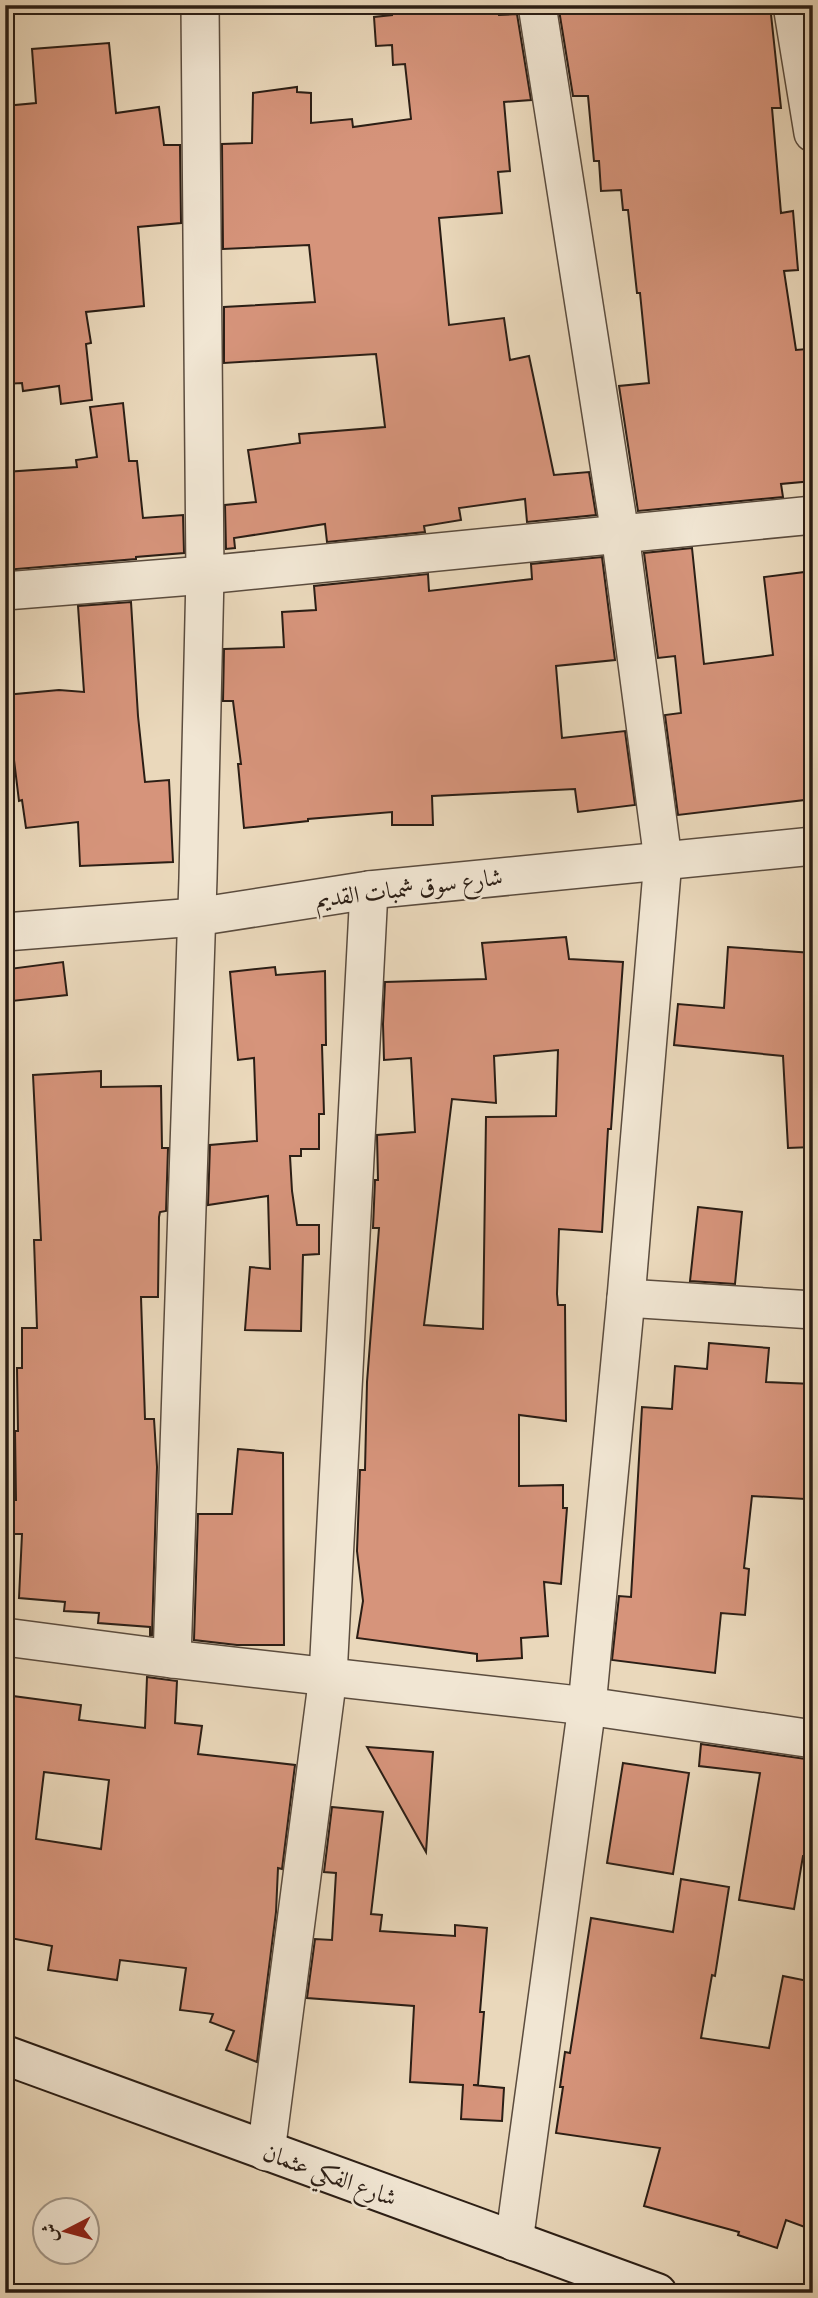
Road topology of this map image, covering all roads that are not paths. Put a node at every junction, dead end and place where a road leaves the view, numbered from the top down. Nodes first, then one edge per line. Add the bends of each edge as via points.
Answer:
1 (200, 5) edge
2 (537, 5) edge
3 (792, 5) edge
4 (813, 133) edge
5 (813, 515) edge
6 (620, 534) junction
7 (205, 575) junction
8 (5, 591) edge
9 (813, 846) edge
10 (663, 860) junction
11 (369, 890) junction
12 (196, 917) junction
13 (5, 932) edge
14 (626, 1298) junction
15 (813, 1310) edge
16 (5, 1637) edge
17 (172, 1659) junction
18 (328, 1676) junction
19 (587, 1706) junction
20 (813, 1739) edge
21 (5, 2055) edge
22 (266, 2152) junction
23 (514, 2242) junction
24 (657, 2293) edge

1 - 7 street
2 - 6 street
3 - 4 street
5 - 6 street
6 - 7 street
6 - 10 street
7 - 8 street
7 - 12 street
9 - 10 street, شارع سوق شمبات القديم
10 - 11 street, شارع سوق شمبات القديم
10 - 14 street
11 - 12 street, شارع سوق شمبات القديم
11 - 18 street
12 - 13 street, شارع سوق شمبات القديم
12 - 17 street
14 - 15 street
14 - 19 street
16 - 17 street
17 - 18 street
18 - 19 street
18 - 22 street
19 - 20 street
19 - 23 street
21 - 22 street, شارع الفكي عثمان
22 - 23 street, شارع الفكي عثمان
23 - 24 street, شارع الفكي عثمان

